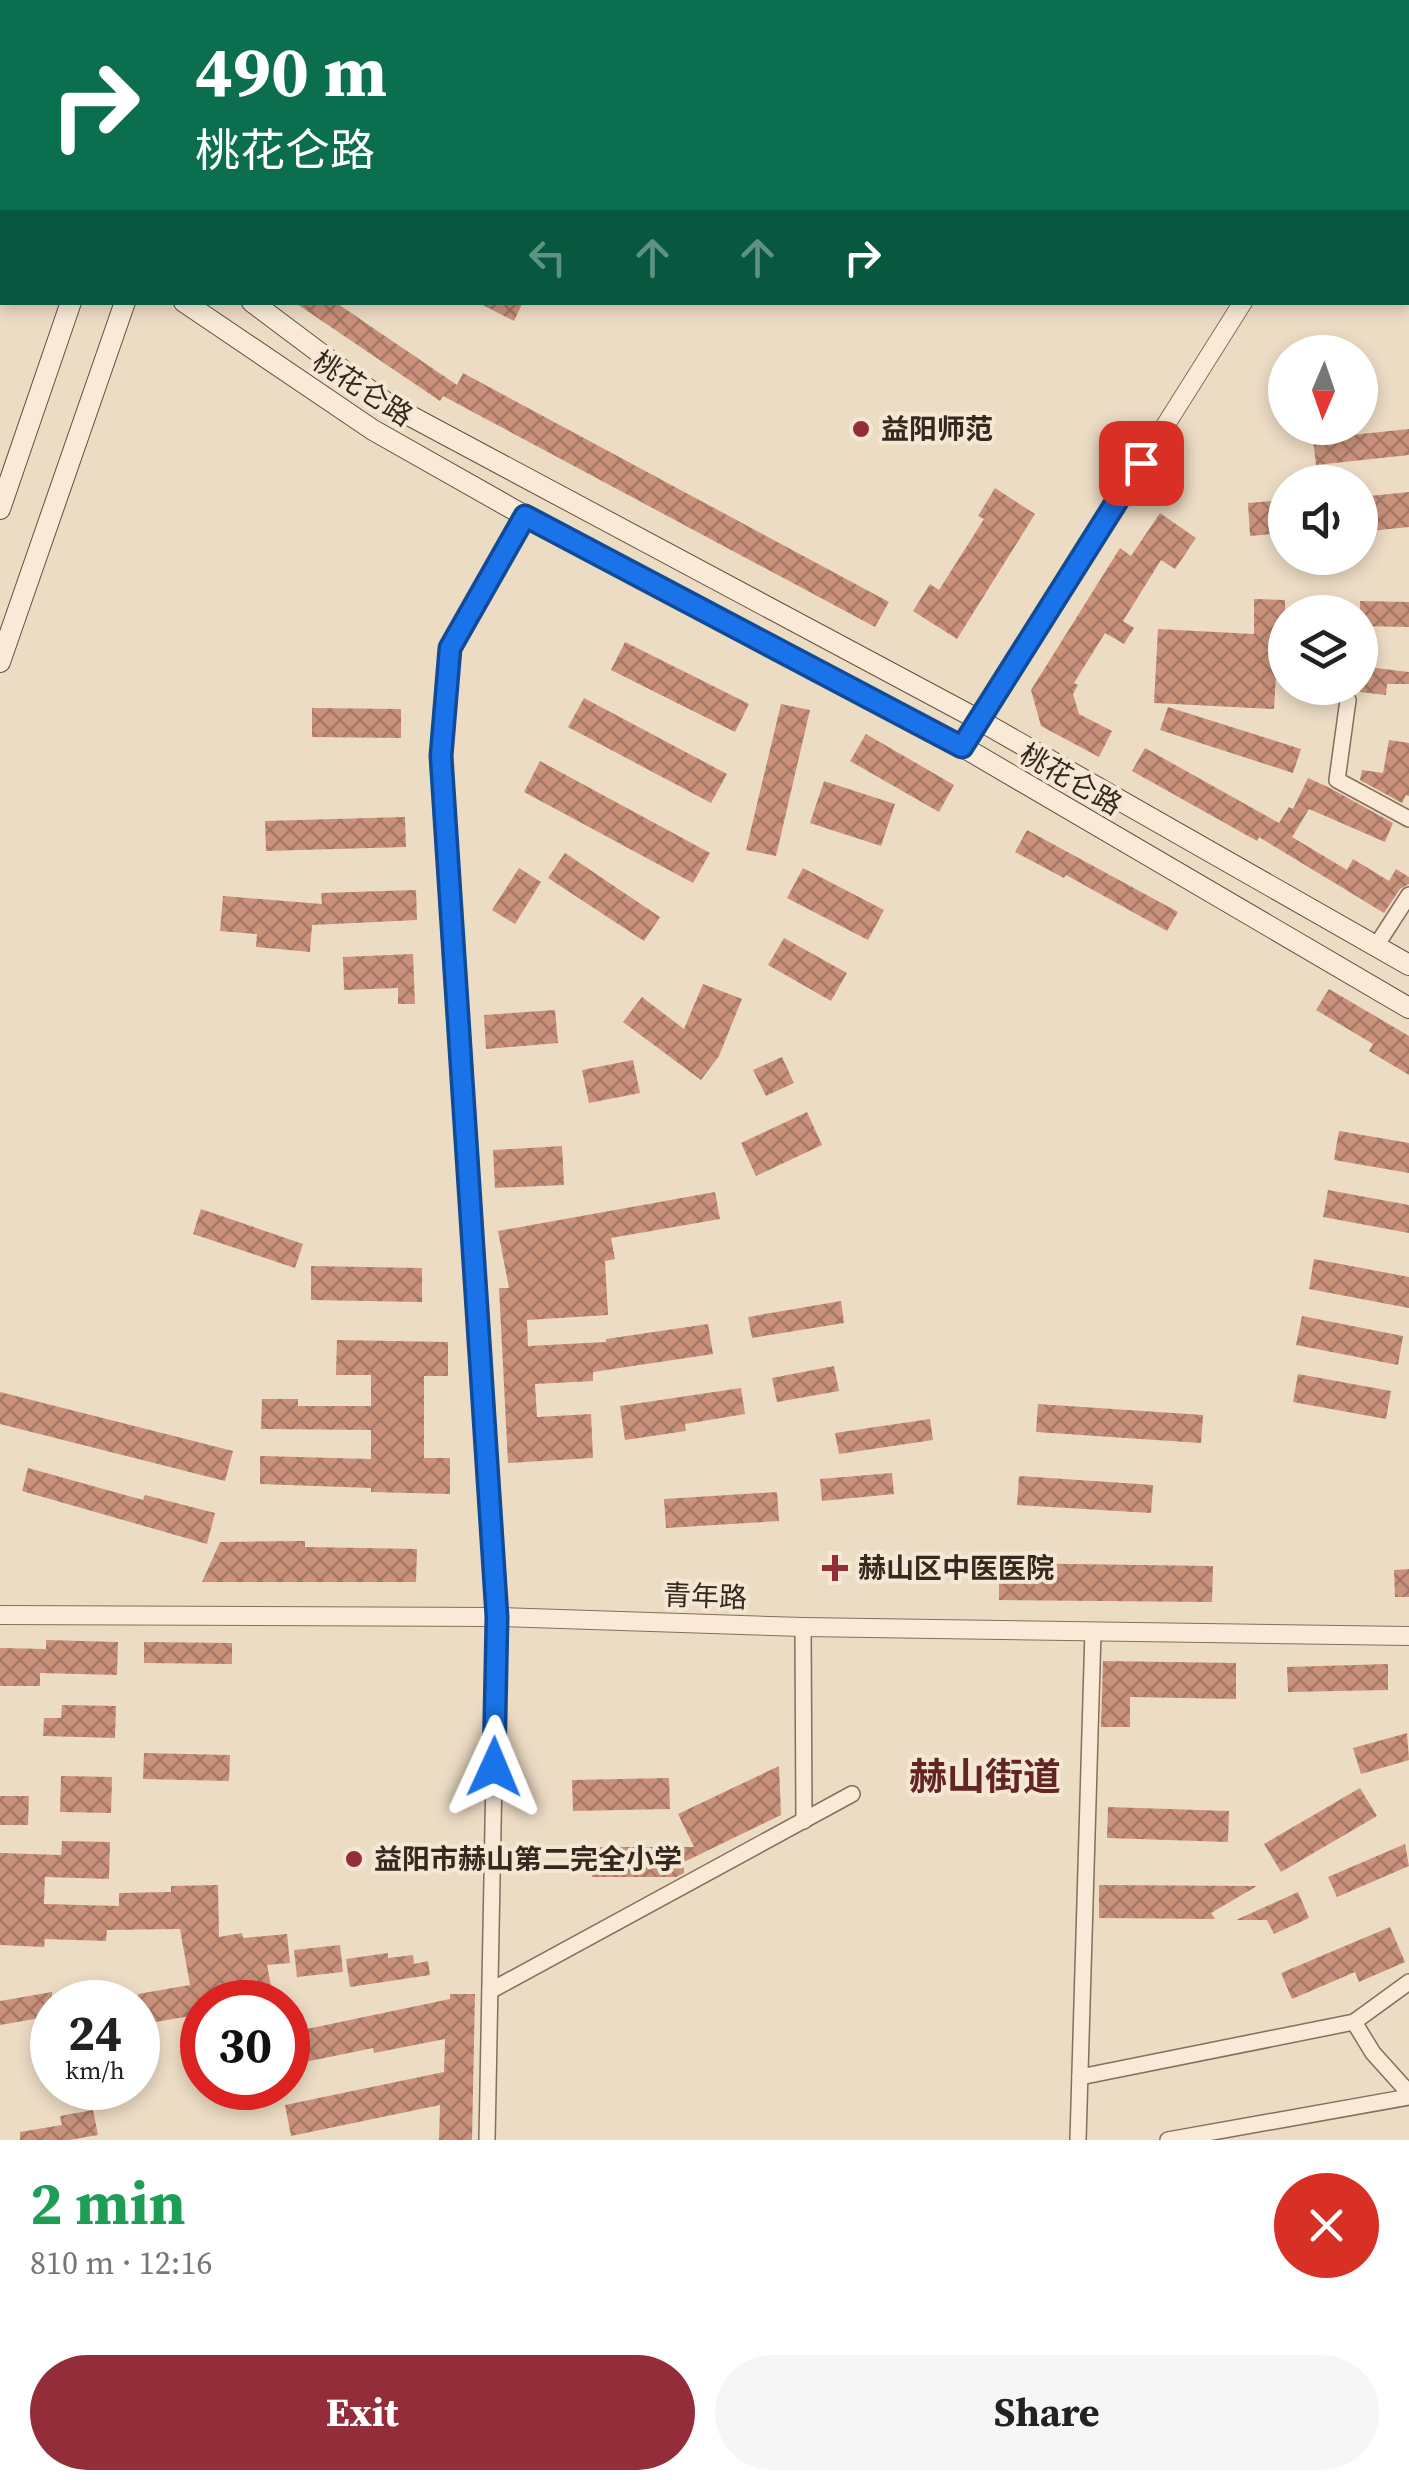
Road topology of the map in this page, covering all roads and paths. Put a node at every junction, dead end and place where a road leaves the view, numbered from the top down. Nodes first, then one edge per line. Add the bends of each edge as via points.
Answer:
1 (71, 305) edge
2 (124, 305) edge
3 (188, 305) edge
4 (256, 305) edge
5 (1241, 305) edge
6 (0, 510) edge
7 (525, 516) junction
8 (0, 662) edge
9 (1347, 705) edge
10 (978, 720) junction
11 (962, 747) junction
12 (1409, 819) edge
13 (1409, 894) edge
14 (1376, 946) junction
15 (1409, 965) edge
16 (1409, 1008) edge
17 (0, 1615) edge
18 (497, 1617) junction
19 (803, 1627) junction
20 (1093, 1631) junction
21 (1409, 1636) edge
22 (852, 1794) dead end
23 (804, 1821) junction
24 (1409, 1982) edge
25 (490, 1992) junction
26 (1354, 2022) junction
27 (1080, 2077) junction
28 (1409, 2095) edge
29 (487, 2140) edge
30 (1078, 2140) edge
31 (1167, 2140) edge

1 - 6 main road
2 - 8 main road
3 - 7 main road, 桃花仑路 via 373,430
4 - 10 main road, 桃花仑路 via 388,404
5 - 10 street
7 - 11 main road, 桃花仑路
7 - 18 street via 450,648 441,756
9 - 12 street via 1336,780
10 - 11 street
10 - 14 main road, 桃花仑路
11 - 16 main road, 桃花仑路
13 - 14 street
14 - 15 main road, 桃花仑路
17 - 18 street, 青年路
18 - 19 street, 青年路
18 - 25 street
19 - 20 street, 青年路
19 - 23 street
20 - 21 street, 青年路
20 - 27 street
22 - 23 street
23 - 25 street
24 - 26 street
25 - 29 street
26 - 27 street
26 - 28 street
27 - 30 street
28 - 31 street

